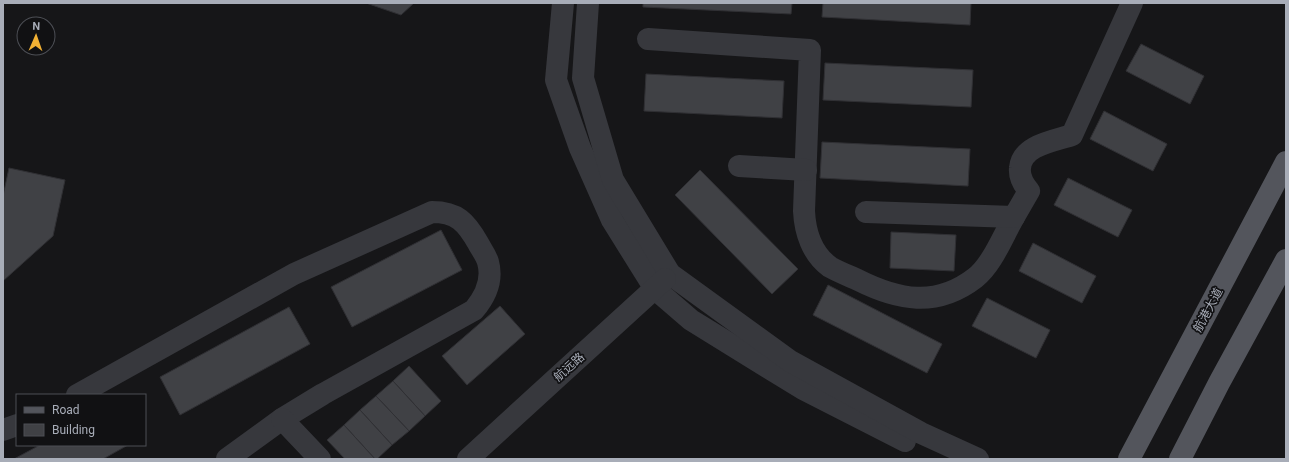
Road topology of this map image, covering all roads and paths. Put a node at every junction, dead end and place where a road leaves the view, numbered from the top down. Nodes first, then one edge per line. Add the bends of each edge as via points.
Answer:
1 (563, 3) edge
2 (588, 3) edge
3 (1132, 3) edge
4 (648, 39) dead end
5 (1286, 162) edge
6 (738, 166) dead end
7 (806, 170) junction
8 (866, 212) dead end
9 (1014, 217) junction
10 (1286, 260) edge
11 (662, 282) junction
12 (79, 394) edge
13 (282, 419) junction
14 (16, 425) edge
15 (3, 430) edge
16 (227, 459) edge
17 (320, 459) edge
18 (468, 459) edge
19 (941, 459) edge
20 (978, 459) edge
21 (1129, 459) edge
22 (1180, 459) edge

1 - 11 street via 556,80 580,148 612,220
2 - 11 street via 584,78 613,180
3 - 9 street via 1072,135 1037,146 1024,156 1020,172 1024,185 1030,190
4 - 7 street via 810,50
5 - 21 main road, 航港大道
6 - 7 street
7 - 9 street via 804,223 817,253 830,266 889,294 920,298 950,292 963,286 985,269
8 - 9 street
10 - 22 main road
11 - 18 street, 航远路
11 - 19 street via 691,320 802,389
11 - 20 street via 790,361 921,433
12 - 13 street via 294,274 432,212 451,214 466,224 488,262 489,271 486,292 474,310
13 - 16 street
13 - 17 street
14 - 15 street

